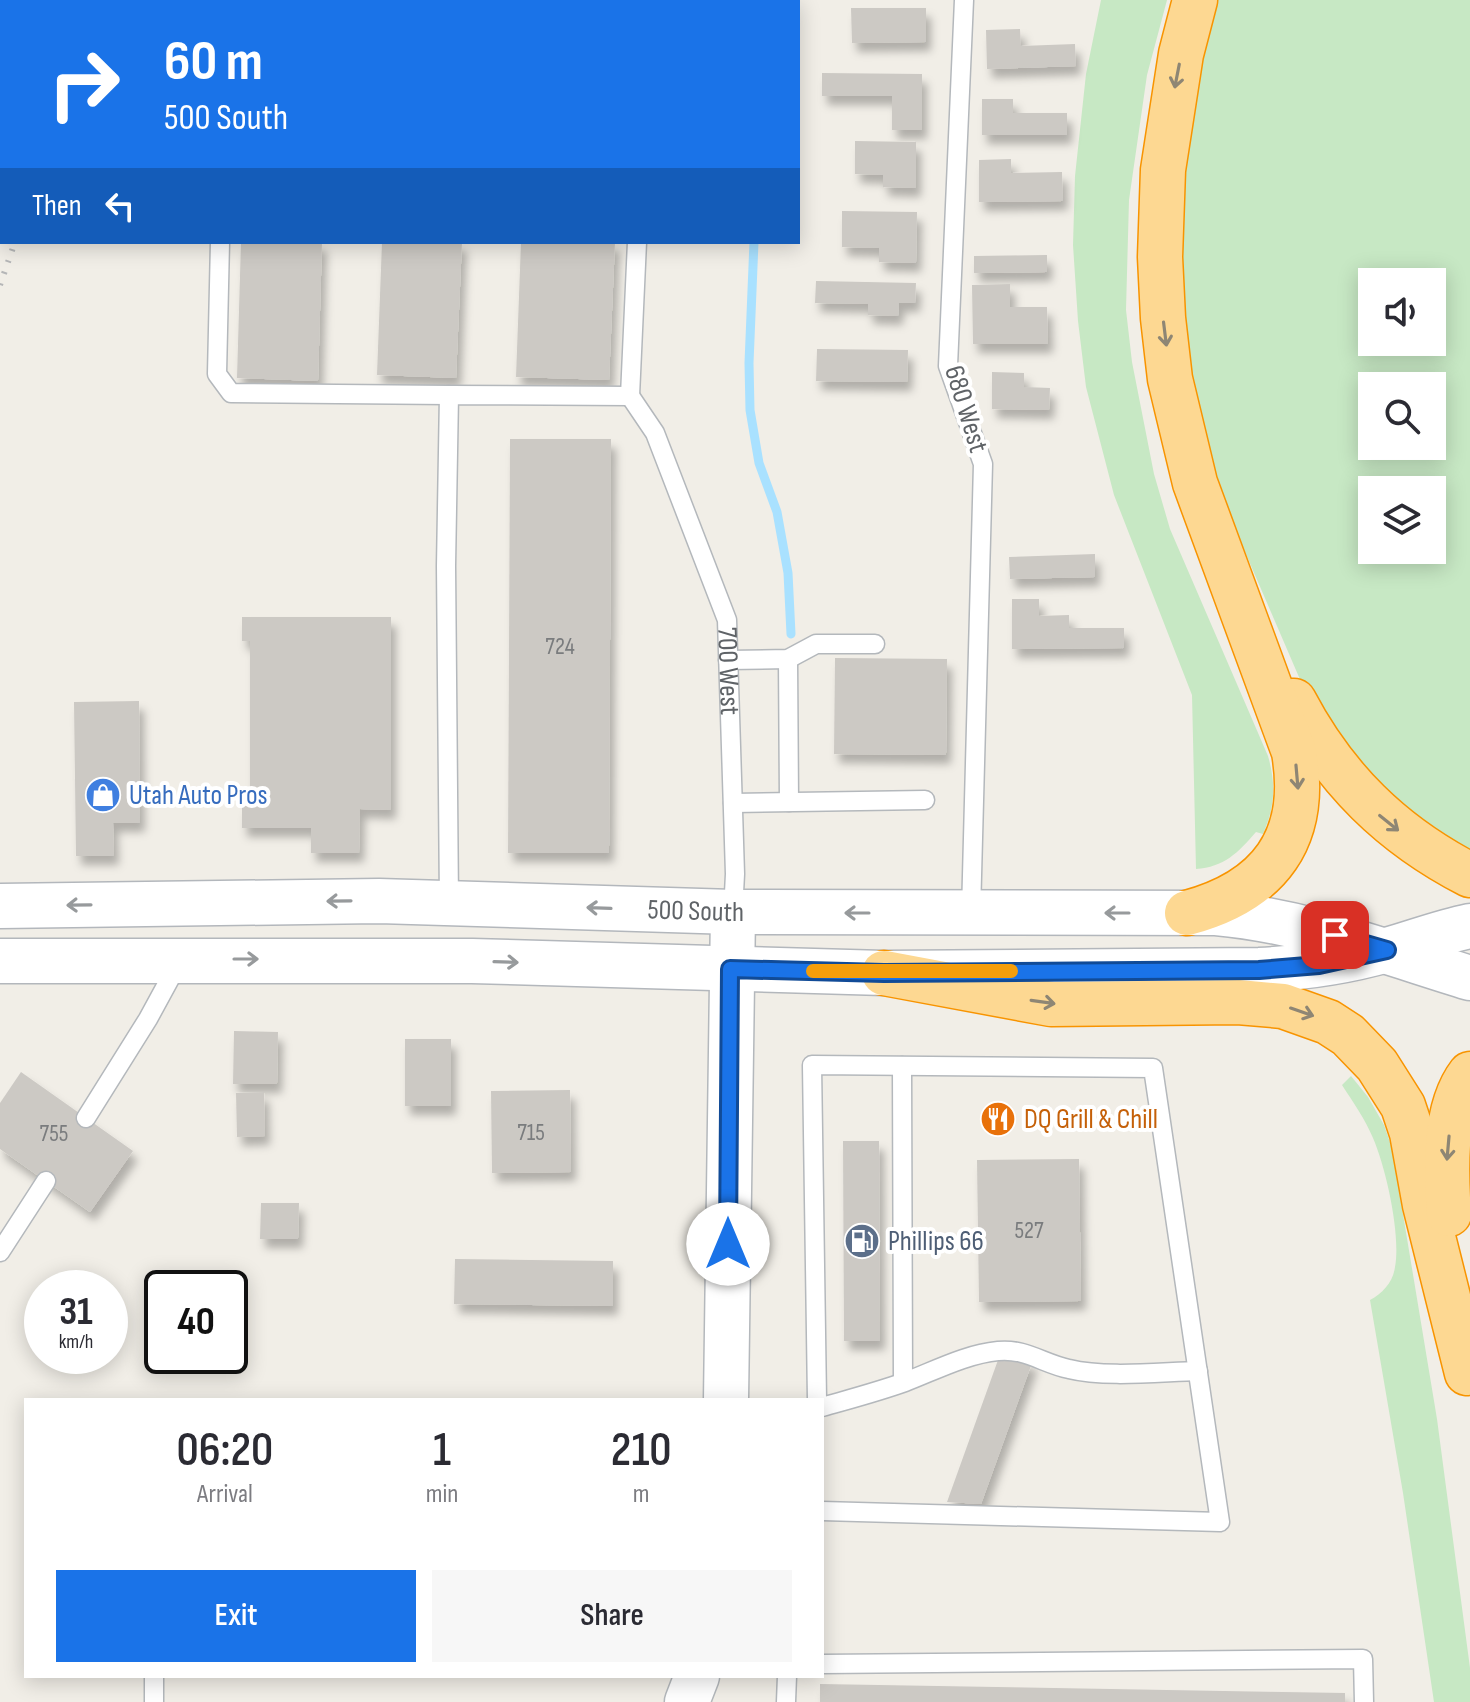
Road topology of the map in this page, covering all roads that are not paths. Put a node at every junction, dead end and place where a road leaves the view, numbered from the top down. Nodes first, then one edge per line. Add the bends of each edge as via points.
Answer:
1 (964, 0) edge
2 (1195, 0) edge
3 (220, 244) edge
4 (637, 244) edge
5 (449, 395) junction
6 (630, 396) junction
7 (1238, 597) junction
8 (875, 644) dead end
9 (788, 659) junction
10 (728, 660) junction
11 (925, 800) dead end
12 (789, 802) junction
13 (733, 803) junction
14 (1470, 875) edge
15 (449, 903) junction
16 (0, 906) edge
17 (733, 912) junction
18 (971, 913) junction
19 (1187, 913) junction
20 (1470, 926) edge
21 (1387, 950) junction
22 (180, 960) junction
23 (0, 961) edge
24 (730, 969) junction
25 (884, 973) junction
26 (1470, 978) edge
27 (902, 1066) junction
28 (1470, 1074) edge
29 (86, 1118) dead end
30 (46, 1181) dead end
31 (0, 1252) edge
32 (1198, 1371) junction
33 (903, 1382) junction
34 (1468, 1384) edge
35 (726, 1398) edge
36 (817, 1398) edge
37 (824, 1406) edge
38 (824, 1511) edge
39 (824, 1664) edge
40 (154, 1678) edge
41 (696, 1678) edge
42 (787, 1678) edge
43 (154, 1702) edge
44 (687, 1702) edge
45 (786, 1702) edge
46 (1364, 1702) edge

1 - 18 lane, 680 West via 948,366 983,464
2 -> 7 highway via 1163,170 1163,318 1170,379 1191,470
3 - 5 lane via 217,374 231,393
4 - 6 lane
5 - 6 lane
5 - 15 lane
6 - 10 lane, 700 West via 655,433 710,573 727,620
7 -> 14 highway via 1302,718 1360,795 1405,836
7 -> 19 highway via 1294,752 1296,811 1286,843 1266,872 1231,898
8 - 9 lane via 816,644
9 - 10 lane
9 - 12 lane
10 - 13 lane, 700 West
11 - 12 lane
12 - 13 lane
13 - 17 lane, 700 West
15 -> 16 main road, 500 South
17 -> 15 main road, 500 South
18 -> 17 main road, 500 South
17 - 24 main road, 700 West
19 -> 18 main road, 500 South
19 - 21 main road, 500 South via 1276,920
20 - 21 main road, 500 South
21 - 25 main road, 500 South via 1290,969
21 - 26 main road, 500 South
22 - 23 main road, 500 South
22 -> 24 main road, 500 South
22 - 29 lane
24 - 25 main road, 500 South
24 - 35 main road, 700 West
25 -> 34 highway via 1051,1004 1283,1006 1348,1035 1377,1065 1403,1106
27 - 32 lane via 1153,1068
27 - 33 lane
27 - 36 lane via 812,1065
28 -> 34 highway via 1456,1106 1447,1157 1453,1269
30 - 31 lane
32 - 33 lane via 1069,1370 1030,1354 1004,1351
32 - 38 lane via 1220,1522
33 - 37 lane
39 - 46 lane via 1363,1659
40 - 43 lane
41 - 44 main road
42 - 45 lane

